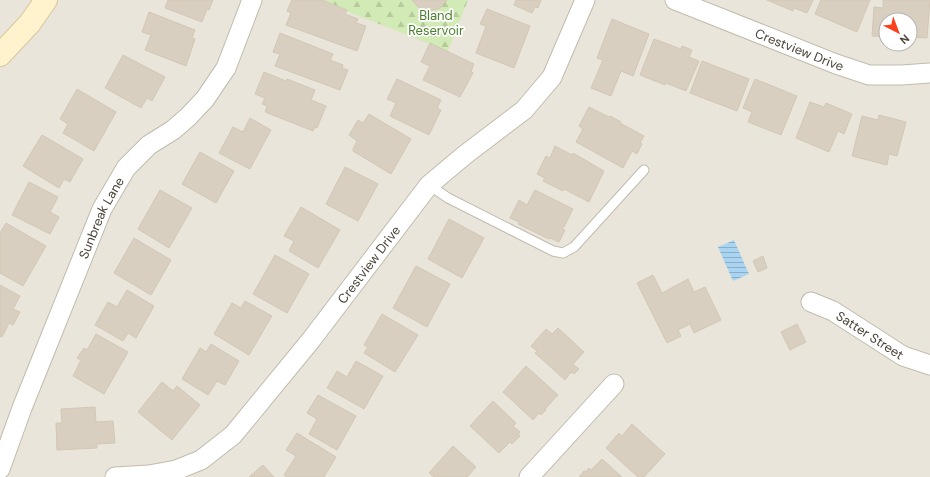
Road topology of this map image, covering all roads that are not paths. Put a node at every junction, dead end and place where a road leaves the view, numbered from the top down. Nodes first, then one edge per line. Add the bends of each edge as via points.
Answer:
1 (46, 0) edge
2 (252, 0) edge
3 (585, 0) edge
4 (675, 0) edge
5 (0, 55) edge
6 (930, 73) edge
7 (644, 170) dead end
8 (429, 185) junction
9 (811, 302) dead end
10 (930, 365) edge
11 (614, 384) dead end
12 (0, 469) edge
13 (0, 476) edge
14 (3, 477) edge
15 (115, 477) edge
16 (529, 477) edge

1 - 5 street via 30,24
2 - 12 street, Sunbreak Lane via 226,68 205,99 188,118 149,145 126,168 102,209
3 - 8 street, Crestview Drive via 552,77 524,110
4 - 6 street, Crestview Drive via 869,75
7 - 8 lane via 574,247 563,253 546,248 448,198
8 - 15 street, Crestview Drive via 311,340 233,435 201,460 176,470
9 - 10 street, Satter Street via 833,311 903,356
11 - 16 street
13 - 14 street

